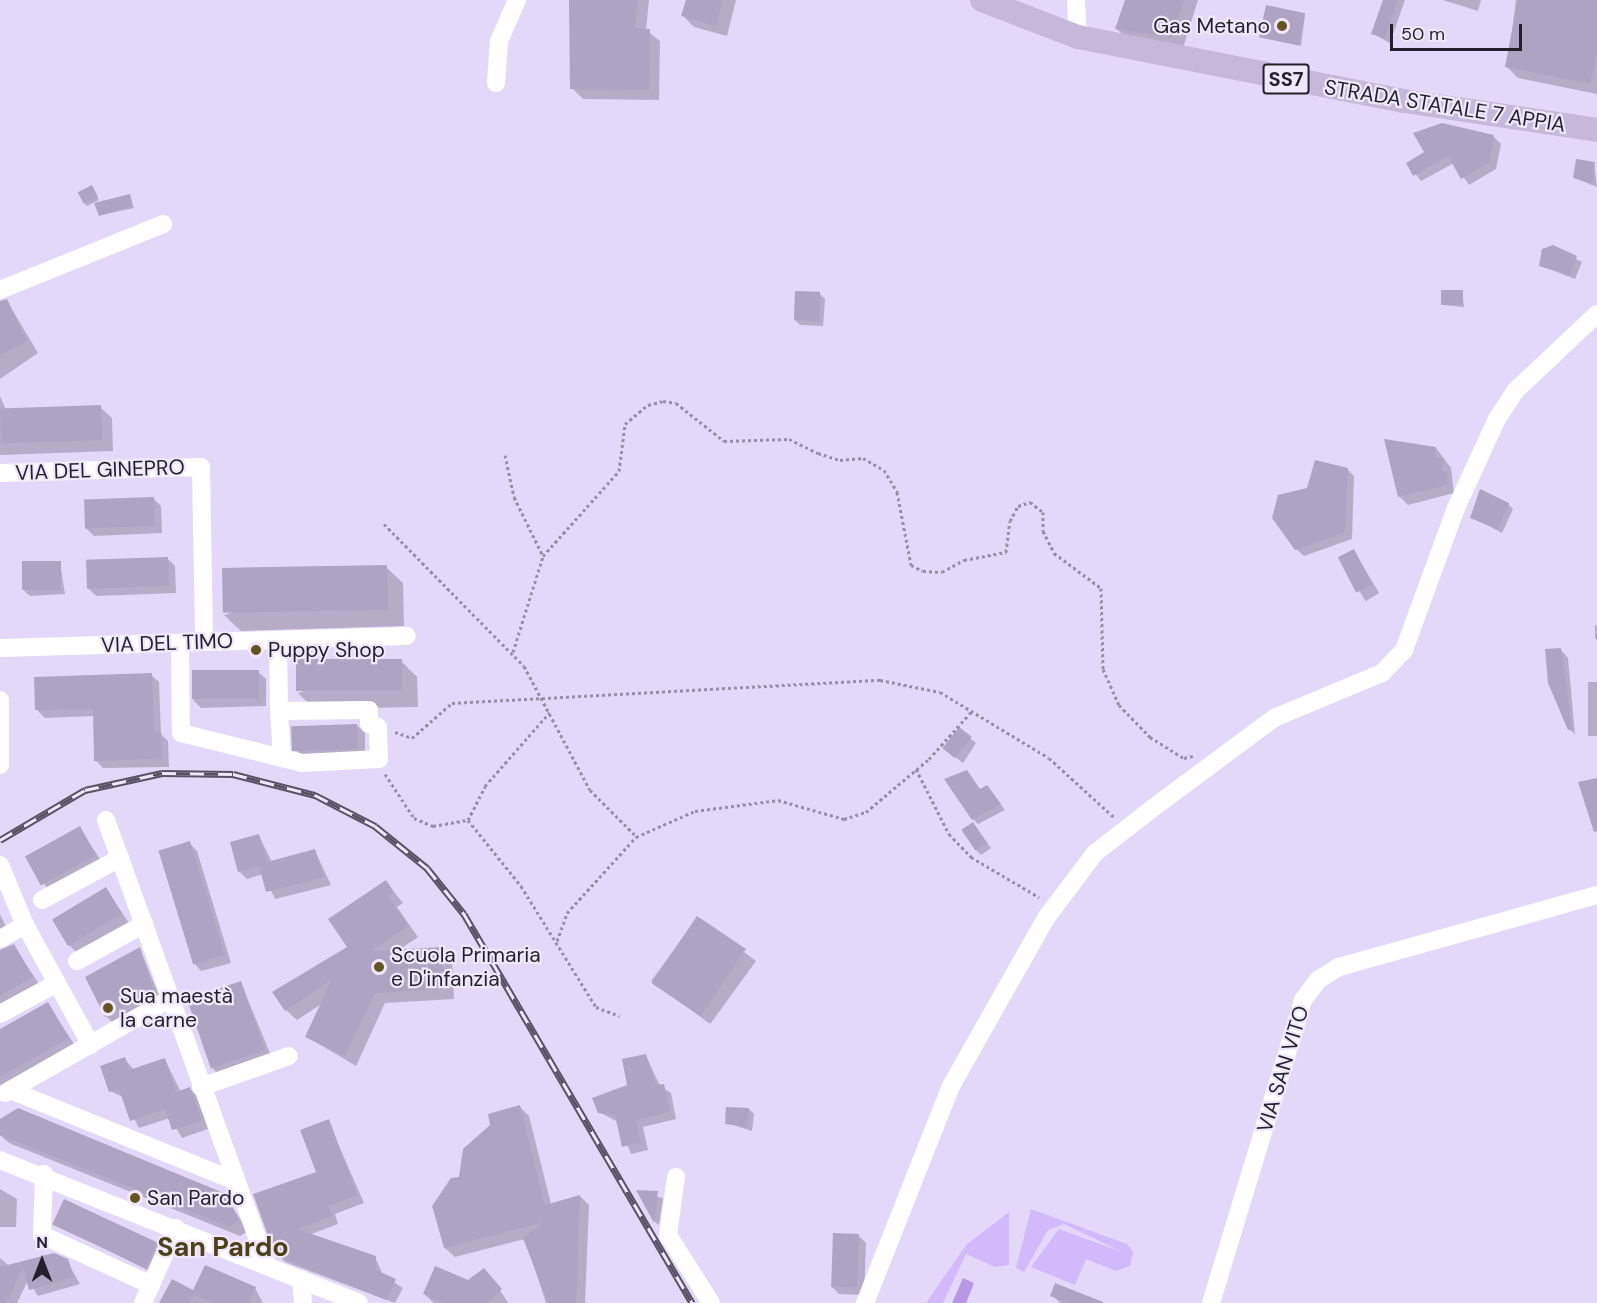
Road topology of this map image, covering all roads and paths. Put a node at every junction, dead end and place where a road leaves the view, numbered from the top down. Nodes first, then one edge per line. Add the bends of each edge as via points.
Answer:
1 (517, 0) edge
2 (981, 0) edge
3 (1076, 0) edge
4 (1078, 37) junction
5 (496, 83) dead end
6 (1597, 130) edge
7 (163, 224) dead end
8 (0, 290) edge
9 (1597, 314) edge
10 (504, 455) dead end
11 (0, 473) edge
12 (384, 524) dead end
13 (543, 556) junction
14 (407, 636) dead end
15 (278, 640) junction
16 (204, 642) junction
17 (180, 643) junction
18 (0, 648) edge
19 (513, 652) junction
20 (0, 700) edge
21 (544, 700) junction
22 (279, 711) junction
23 (972, 711) junction
24 (550, 712) junction
25 (2, 728) edge
26 (378, 731) junction
27 (282, 758) junction
28 (372, 760) junction
29 (0, 765) edge
30 (1209, 766) junction
31 (916, 769) junction
32 (106, 820) dead end
33 (468, 820) junction
34 (1123, 832) junction
35 (636, 837) junction
36 (120, 858) junction
37 (0, 865) edge
38 (1597, 895) edge
39 (42, 900) dead end
40 (1051, 911) junction
41 (144, 924) junction
42 (25, 925) junction
43 (0, 939) edge
44 (556, 941) junction
45 (77, 961) dead end
46 (57, 983) junction
47 (170, 999) junction
48 (0, 1014) edge
49 (619, 1016) dead end
50 (91, 1045) junction
51 (289, 1056) dead end
52 (201, 1087) junction
53 (5, 1093) edge
54 (0, 1160) edge
55 (44, 1174) junction
56 (676, 1177) dead end
57 (235, 1181) junction
58 (176, 1228) junction
59 (267, 1265) junction
60 (301, 1280) junction
61 (151, 1285) junction
62 (335, 1299) edge
63 (143, 1303) edge
64 (303, 1303) edge
65 (359, 1303) edge
66 (711, 1303) edge
67 (865, 1303) edge
68 (1211, 1303) edge

1 - 5 street via 499,41
2 - 4 main road, STRADA STATALE 7 APPIA / SS7
3 - 4 street
4 - 6 main road, STRADA STATALE 7 APPIA / SS7 via 1404,101
7 - 8 street
9 - 30 street via 1515,391 1497,418 1456,508 1404,650 1382,673 1274,718
10 - 13 path via 514,496
11 - 16 street, VIA DEL GINEPRO via 201,467
12 - 19 path
13 - 19 path
13 - 30 path via 619,471 625,424 648,405 663,401 676,403 724,441 789,439 840,460 863,458 884,470 897,492 911,565 923,571 942,572 964,560 1006,552 1010,520 1018,506 1030,502 1042,512 1043,531 1054,553 1101,588 1103,669 1119,705 1150,737 1184,758 1199,755
14 - 15 street, VIA DEL TIMO
15 - 16 street, VIA DEL TIMO
15 - 22 street
16 - 17 street, VIA DEL TIMO
17 - 18 street, VIA DEL TIMO
17 - 27 street via 181,733
19 - 21 path
20 - 25 street
21 - 23 path via 880,680 940,692
21 - 24 path
21 - 26 path via 452,703 412,738
22 - 26 street via 369,710 369,724
22 - 27 street
23 - 31 path
23 - 34 path via 1048,758 1112,812
24 - 33 path via 485,786
24 - 35 path via 590,790
25 - 29 street
26 - 28 street via 379,759
27 - 28 street via 302,763
28 - 33 path via 414,818 433,826
30 - 34 street
31 - 35 path via 866,812 844,819 778,800 695,811
31 - 40 path via 949,834 971,857 1012,877
32 - 36 street
33 - 44 path
34 - 40 street via 1095,853
35 - 44 path via 567,913
36 - 39 street
36 - 41 street
37 - 42 street
38 - 68 street, VIA SAN VITO via 1339,967 1318,980 1303,1000
40 - 67 street via 951,1086
41 - 45 street
41 - 47 street
42 - 43 street
42 - 46 street
44 - 49 path via 596,1008
46 - 48 street
46 - 50 street
47 - 50 street
47 - 52 street
50 - 53 street
51 - 52 street
52 - 57 street
53 - 57 street
54 - 55 street
55 - 58 street
55 - 61 street via 42,1235
56 - 66 street via 668,1235
57 - 59 street
58 - 59 street
58 - 61 street
59 - 60 street
60 - 62 street
60 - 64 street
61 - 63 street
62 - 65 street

